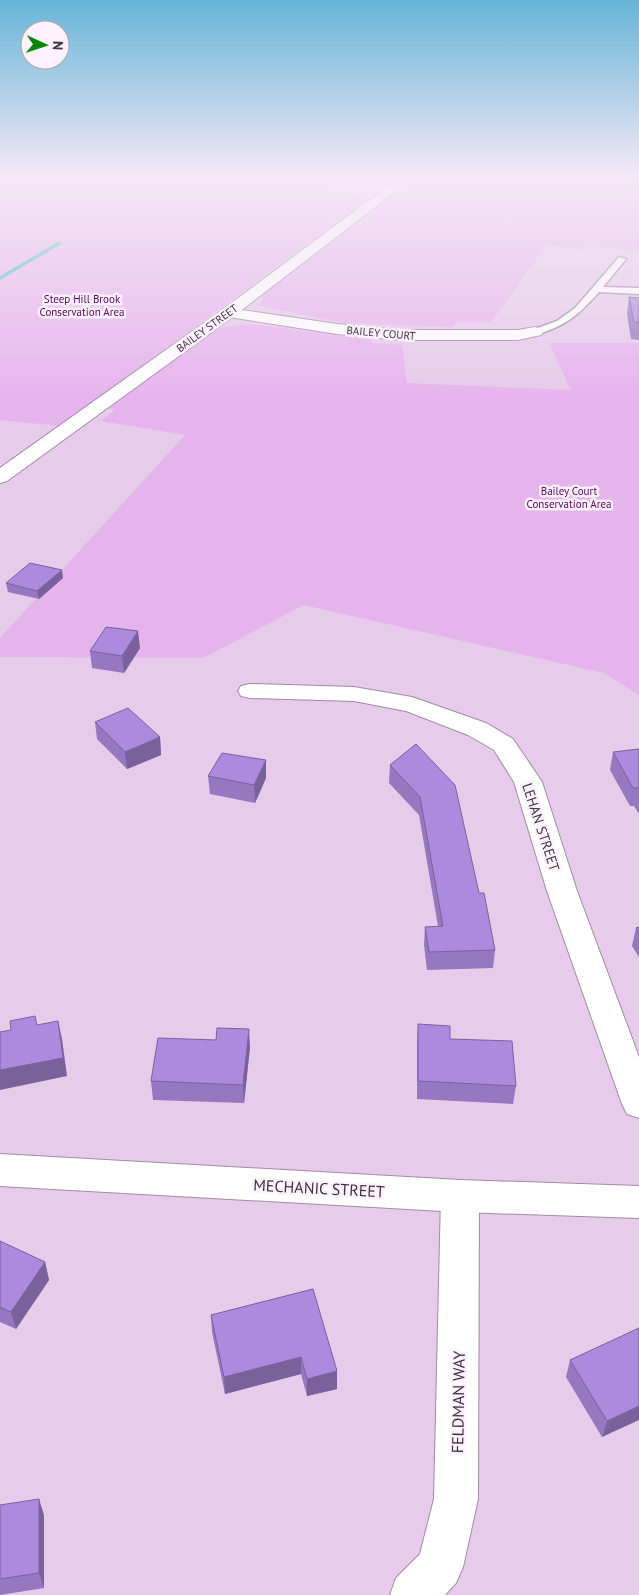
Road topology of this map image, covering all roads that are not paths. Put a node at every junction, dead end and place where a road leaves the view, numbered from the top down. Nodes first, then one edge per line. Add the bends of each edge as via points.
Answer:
1 (313, 249) edge
2 (622, 259) dead end
3 (597, 289) junction
4 (639, 291) edge
5 (228, 313) junction
6 (536, 332) joint
7 (0, 477) edge
8 (250, 691) dead end
9 (639, 1104) edge
10 (0, 1170) edge
11 (460, 1196) junction
12 (639, 1202) edge
13 (413, 1595) edge

1 - 5 street, BAILEY STREET
2 - 3 lane
3 - 4 lane
3 - 6 lane via 578,310 560,323
5 - 6 street, BAILEY COURT via 399,335 518,335
5 - 7 street, BAILEY STREET
8 - 9 street, LEHAN STREET via 354,694 412,705 477,728 504,745 528,782 562,891
10 - 11 street, MECHANIC STREET
11 - 12 street, MECHANIC STREET
11 - 13 street, FELDMAN WAY via 456,1499 440,1567

